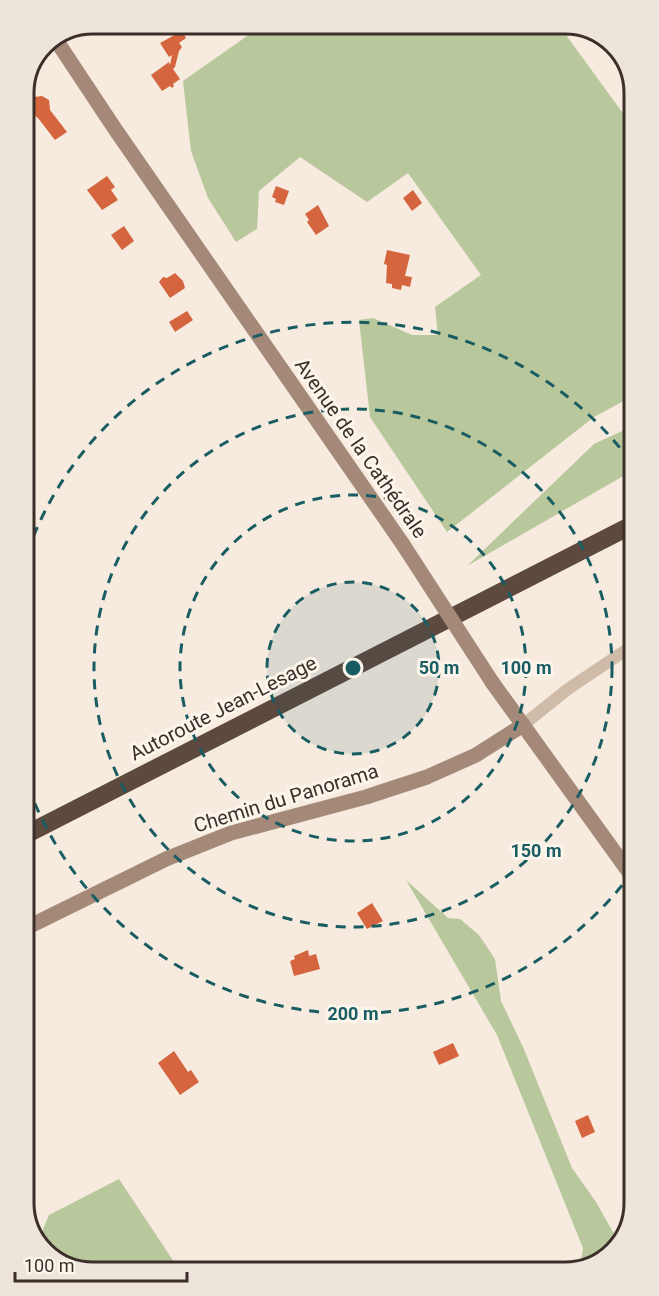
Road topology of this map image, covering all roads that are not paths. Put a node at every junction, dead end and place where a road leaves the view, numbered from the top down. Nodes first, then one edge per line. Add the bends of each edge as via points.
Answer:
1 (60, 45) edge
2 (624, 529) edge
3 (624, 651) edge
4 (523, 725) junction
5 (34, 830) edge
6 (624, 866) edge
7 (34, 924) edge

1 - 4 street, Avenue de la Cathédrale, bridge
2 - 5 highway, Autoroute Jean-Lesage
3 - 4 street
4 - 6 street, Avenue de la Cathédrale
4 - 7 street, Chemin du Panorama via 476,755 427,777 231,833 166,859

